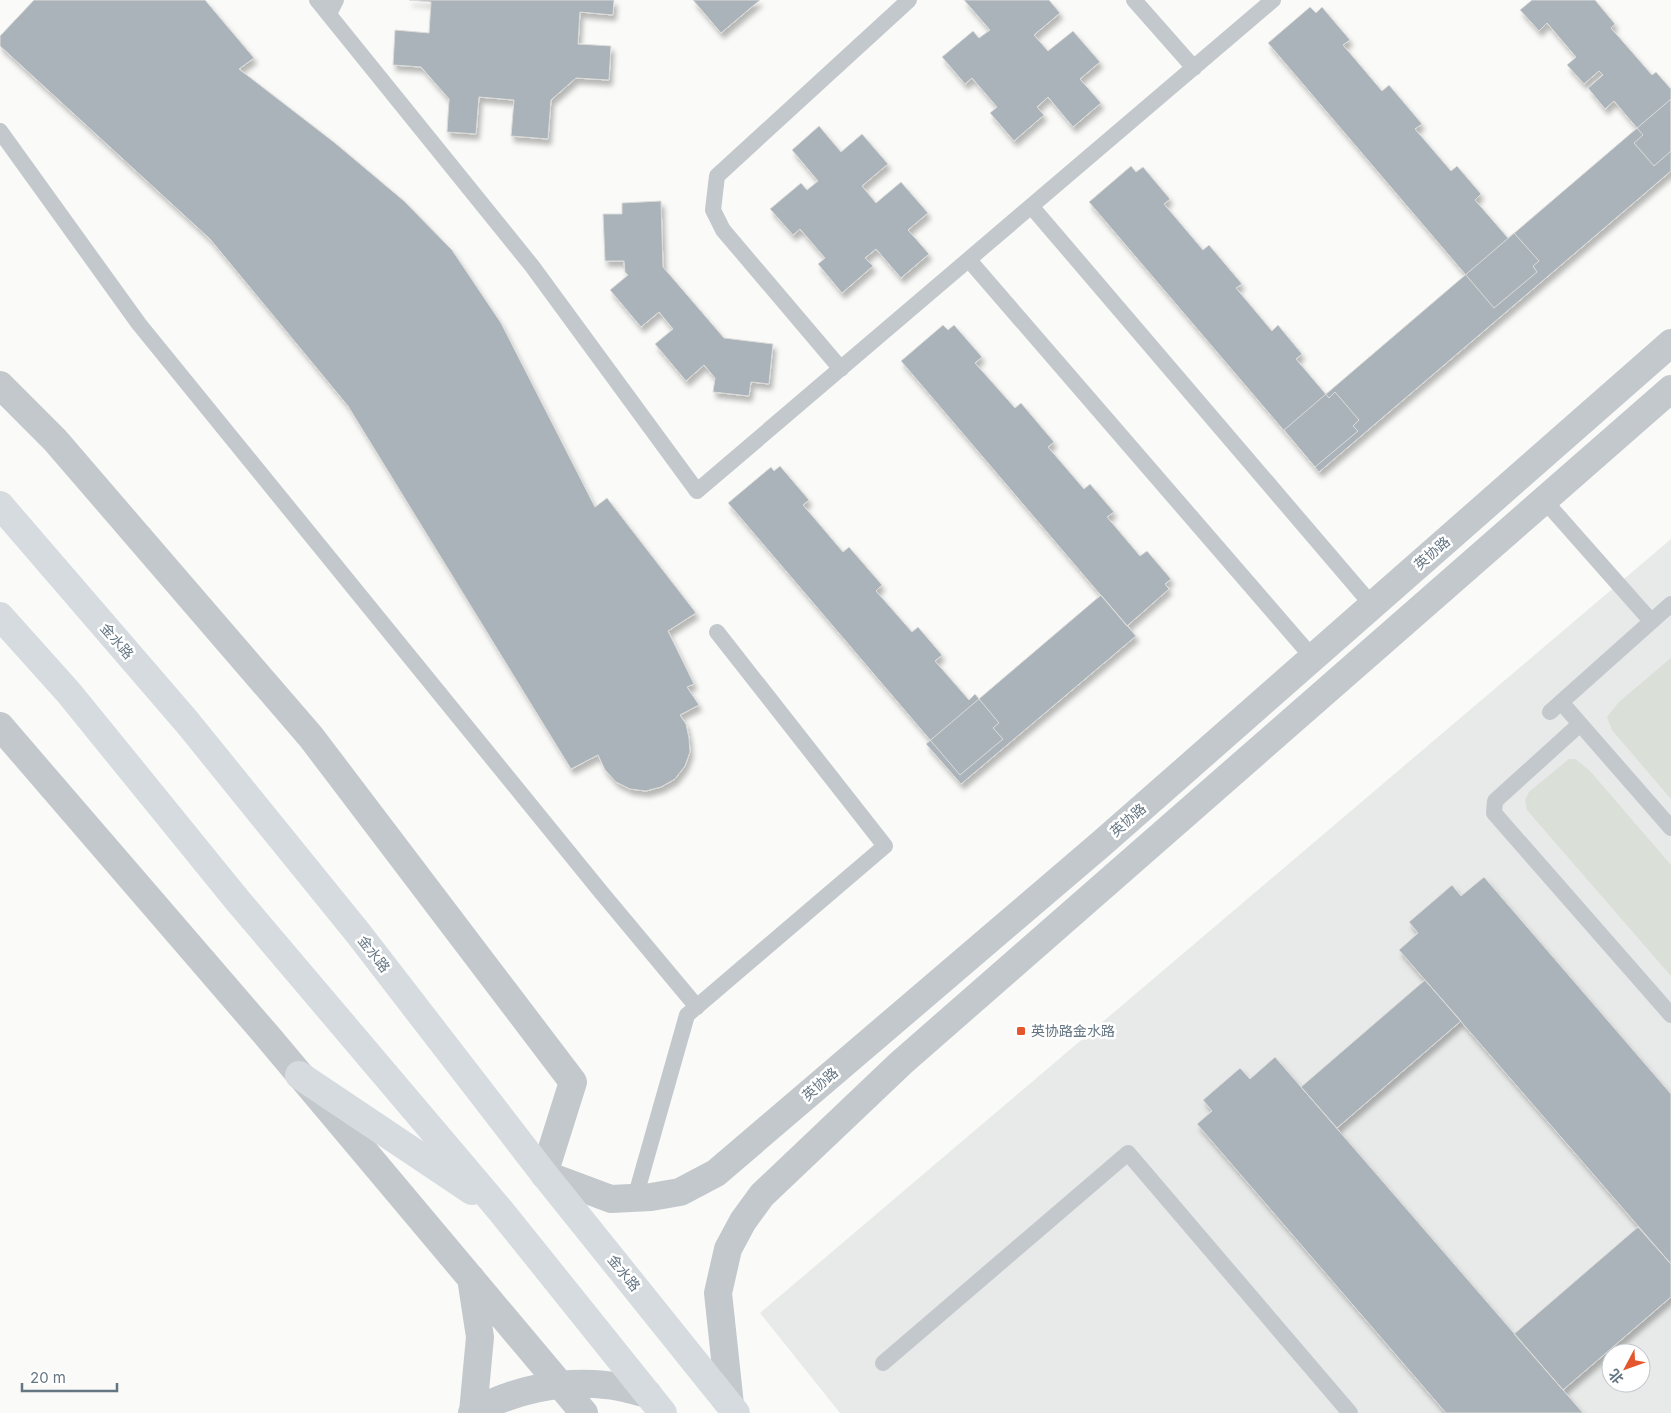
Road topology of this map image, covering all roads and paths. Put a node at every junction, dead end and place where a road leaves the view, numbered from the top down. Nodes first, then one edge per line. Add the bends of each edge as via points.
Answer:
1 (317, 0) edge
2 (909, 0) edge
3 (1134, 0) edge
4 (1273, 0) edge
5 (332, 7) edge
6 (1194, 68) junction
7 (0, 131) edge
8 (1031, 206) junction
9 (969, 260) junction
10 (1671, 343) edge
11 (841, 369) junction
12 (0, 385) edge
13 (1671, 389) edge
14 (1544, 500) junction
15 (0, 505) edge
16 (1671, 604) edge
17 (1372, 606) junction
18 (0, 616) edge
19 (1651, 621) junction
20 (717, 632) dead end
21 (1312, 658) junction
22 (1580, 724) junction
23 (0, 726) edge
24 (1671, 828) edge
25 (697, 1007) junction
26 (1671, 1015) edge
27 (299, 1074) junction
28 (544, 1174) junction
29 (634, 1198) junction
30 (500, 1210) junction
31 (471, 1278) junction
32 (883, 1363) dead end
33 (560, 1385) junction
34 (655, 1404) edge
35 (733, 1409) edge
36 (472, 1413) edge
37 (584, 1413) edge
38 (1350, 1413) edge

1 - 5 lane
2 - 11 lane via 717,176 713,210 723,230
3 - 6 lane
4 - 6 lane
5 - 11 lane via 532,266 697,491
6 - 8 lane
7 - 25 lane via 146,332
8 - 9 lane
8 - 17 lane
9 - 11 lane
9 - 21 lane
10 - 17 street, 英协路
12 - 28 street via 55,440 311,737 573,1082
13 - 14 street
14 - 19 lane
14 - 35 street via 901,1063 762,1195 743,1220 728,1249 718,1292
15 - 28 main road, 金水路 via 187,722 358,933
16 - 19 lane
17 - 21 street, 英协路
18 - 30 main road via 69,693 238,900
19 - 22 lane via 1556,707
20 - 25 lane via 885,846
21 - 29 street, 英协路 via 1093,851 716,1173 680,1192
22 - 24 lane
22 - 26 lane via 1495,801 1494,813
23 - 27 street
25 - 29 lane via 687,1015
27 - 30 main road
27 - 31 street
28 - 29 street, 英协路 via 611,1199
28 - 35 main road, 金水路
30 - 34 main road
31 - 33 street
31 - 36 street via 480,1337
32 - 38 lane via 1128,1153
33 - 34 street via 607,1385
33 - 36 street via 514,1393
33 - 37 street

